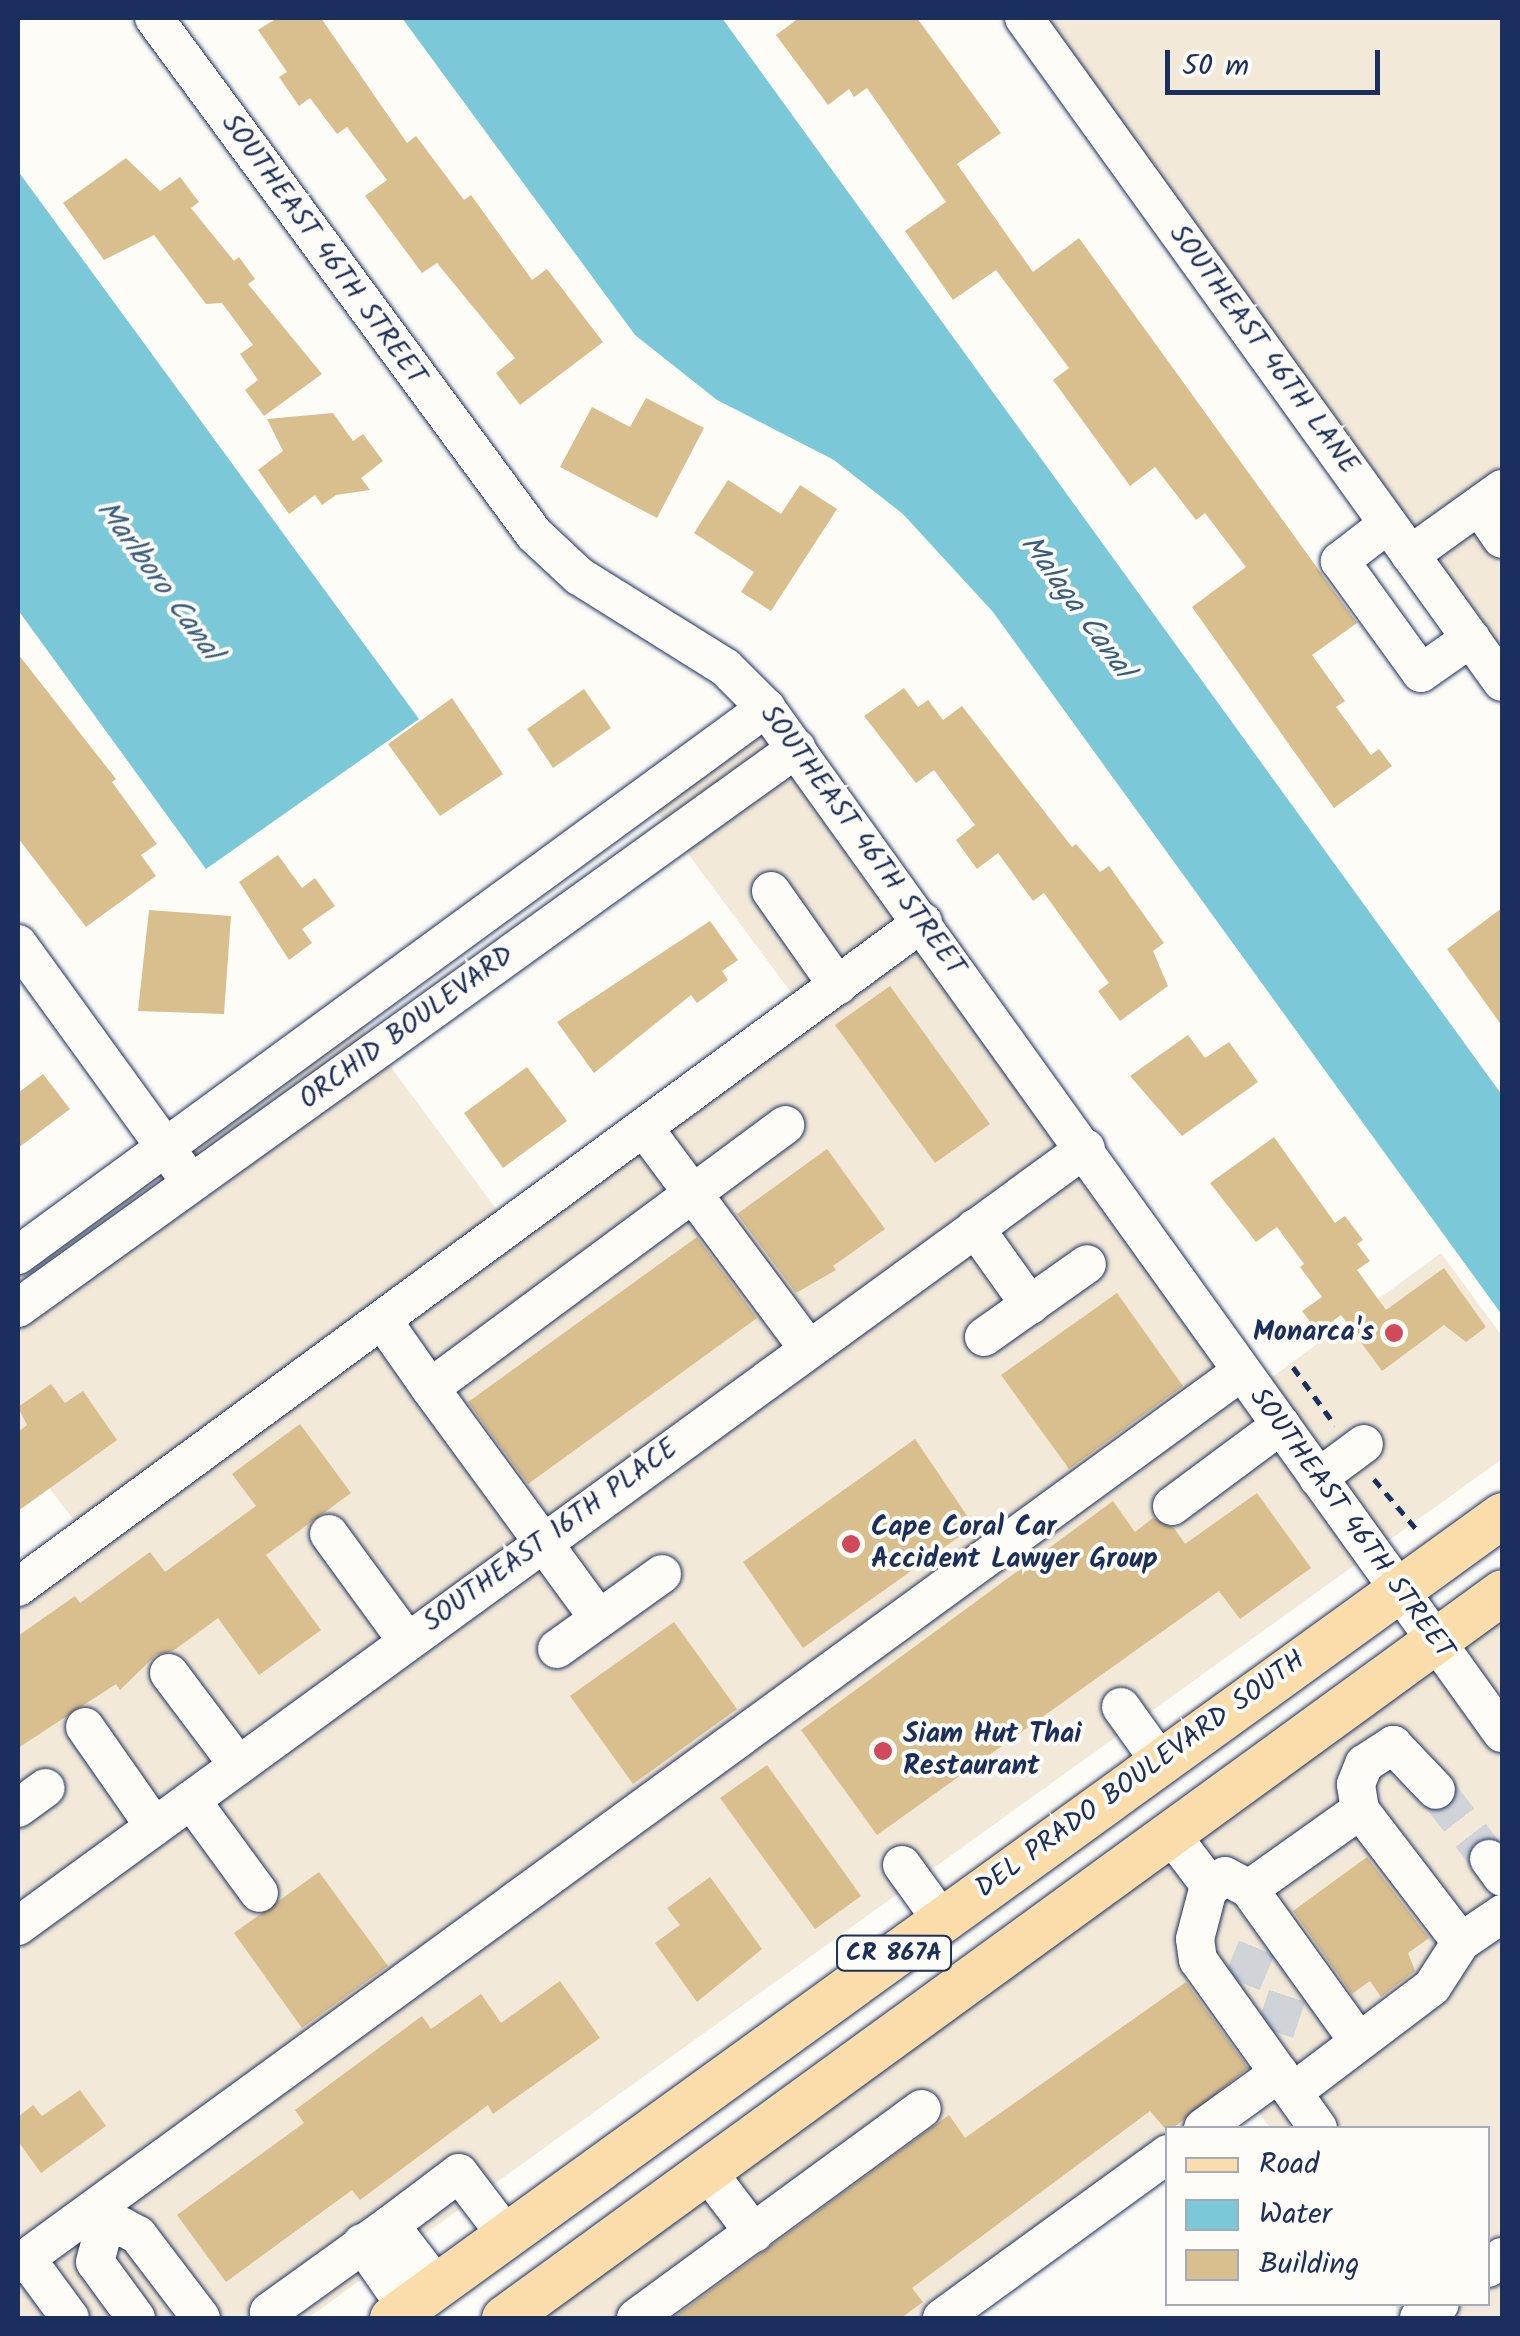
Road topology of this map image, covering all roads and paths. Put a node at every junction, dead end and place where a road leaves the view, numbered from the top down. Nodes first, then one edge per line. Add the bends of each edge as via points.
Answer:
1 (154, 18) edge
2 (1024, 18) edge
3 (1491, 497) edge
4 (1388, 524) junction
5 (1502, 539) edge
6 (1410, 555) junction
7 (1470, 638) junction
8 (1502, 682) edge
9 (766, 708) junction
10 (798, 748) junction
11 (771, 891) dead end
12 (923, 922) junction
13 (18, 944) edge
14 (838, 986) junction
15 (785, 1125) dead end
16 (644, 1128) junction
17 (166, 1147) junction
18 (1086, 1148) junction
19 (190, 1183) junction
20 (693, 1194) junction
21 (976, 1228) junction
22 (18, 1255) edge
23 (1088, 1264) dead end
24 (1030, 1305) junction
25 (18, 1308) edge
26 (383, 1321) junction
27 (984, 1337) dead end
28 (809, 1349) junction
29 (1292, 1368) dead end
30 (1242, 1372) junction
31 (430, 1388) junction
32 (1281, 1425) junction
33 (1359, 1447) junction
34 (1318, 1478) junction
35 (1172, 1506) dead end
36 (1502, 1515) edge
37 (329, 1534) dead end
38 (544, 1542) junction
39 (1440, 1561) junction
40 (662, 1574) dead end
41 (18, 1587) edge
42 (1398, 1592) junction
43 (1502, 1592) edge
44 (600, 1619) junction
45 (408, 1641) junction
46 (1435, 1641) junction
47 (558, 1649) dead end
48 (169, 1672) dead end
49 (1120, 1707) dead end
50 (85, 1727) dead end
51 (1502, 1733) edge
52 (1159, 1760) junction
53 (238, 1765) junction
54 (1436, 1790) tunnel mouth
55 (190, 1800) junction
56 (1360, 1810) junction
57 (154, 1826) junction
58 (1170, 1833) junction
59 (902, 1864) dead end
60 (1211, 1887) junction
61 (259, 1893) dead end
62 (1260, 1914) junction
63 (1502, 1914) edge
64 (941, 1919) junction
65 (18, 1926) edge
66 (1462, 1942) junction
67 (1359, 2042) junction
68 (1279, 2064) junction
69 (922, 2110) dead end
70 (1205, 2126) edge
71 (1317, 2126) edge
72 (1165, 2156) edge
73 (708, 2171) junction
74 (95, 2222) junction
75 (754, 2233) junction
76 (376, 2234) junction
77 (506, 2235) junction
78 (22, 2261) edge
79 (412, 2304) edge
80 (59, 2315) edge
81 (271, 2315) edge
82 (136, 2318) edge
83 (201, 2318) edge
84 (504, 2318) edge
85 (636, 2318) edge
86 (942, 2318) edge

1 - 9 street, SOUTHEAST 46TH STREET via 534,534 579,576 726,668
2 - 4 street, SOUTHEAST 46TH LANE
3 - 5 street
3 - 6 street
4 - 6 street, SOUTHEAST 46TH LANE
4 - 7 street via 1340,561 1421,673
6 - 7 street, SOUTHEAST 46TH LANE
7 - 8 street, SOUTHEAST 46TH LANE
9 - 10 street, SOUTHEAST 46TH STREET
9 - 17 street, ORCHID BOULEVARD
10 - 12 street, SOUTHEAST 46TH STREET
10 - 19 street, ORCHID BOULEVARD
11 - 14 street
12 - 14 street
12 - 18 street, SOUTHEAST 46TH STREET
13 - 17 street
14 - 16 street
15 - 20 street
16 - 20 street
16 - 26 street
17 - 19 street
17 - 22 street, ORCHID BOULEVARD
18 - 21 street, SOUTHEAST 16TH PLACE
18 - 30 street, SOUTHEAST 46TH STREET
19 - 25 street, ORCHID BOULEVARD
20 - 28 street
20 - 31 street
21 - 24 street
21 - 28 street, SOUTHEAST 16TH PLACE
23 - 24 street
24 - 27 street
26 - 31 street
26 - 41 street
28 - 38 street, SOUTHEAST 16TH PLACE
29 - 33 path
30 - 32 street, SOUTHEAST 46TH STREET
30 - 74 street
31 - 38 street
32 - 34 street, SOUTHEAST 46TH STREET
32 - 35 street
33 - 34 street
33 - 39 path
34 - 42 street, SOUTHEAST 46TH STREET
36 - 39 main road, DEL PRADO BOULEVARD SOUTH / CR 867A
37 - 45 street
38 - 44 street
38 - 45 street, SOUTHEAST 16TH PLACE
39 - 42 main road, DEL PRADO BOULEVARD SOUTH / CR 867A
40 - 44 street
42 - 46 street, SOUTHEAST 46TH STREET
42 - 52 main road, DEL PRADO BOULEVARD SOUTH / CR 867A
43 - 46 main road, CR 867A
44 - 47 street
45 - 53 street, SOUTHEAST 16TH PLACE
46 - 51 street, SOUTHEAST 46TH STREET
46 - 58 main road, CR 867A
48 - 53 street
49 - 52 street
50 - 57 street
52 - 64 main road, DEL PRADO BOULEVARD SOUTH / CR 867A
53 - 55 street, SOUTHEAST 16TH PLACE
54 - 56 street via 1392,1744 1364,1764 1356,1784
55 - 57 street, SOUTHEAST 16TH PLACE
55 - 61 street
56 - 62 street
56 - 66 street
57 - 65 street, SOUTHEAST 16TH PLACE
58 - 60 street
58 - 73 main road, CR 867A
59 - 64 street
60 - 62 street via 1225,1876
60 - 68 street via 1196,1939 1198,1960 1238,1996
62 - 67 street via 1296,1970
63 - 66 street
64 - 77 main road, DEL PRADO BOULEVARD SOUTH / CR 867A
66 - 67 street via 1432,1987
67 - 68 street
68 - 70 street
68 - 71 street
69 - 75 street
72 - 86 street
73 - 75 street
73 - 84 main road, CR 867A
74 - 78 street
74 - 82 street via 95,2262
74 - 83 street via 138,2234
75 - 85 street
76 - 77 street via 459,2173
76 - 79 street
76 - 81 street
77 - 79 main road, DEL PRADO BOULEVARD SOUTH / CR 867A
78 - 80 street

